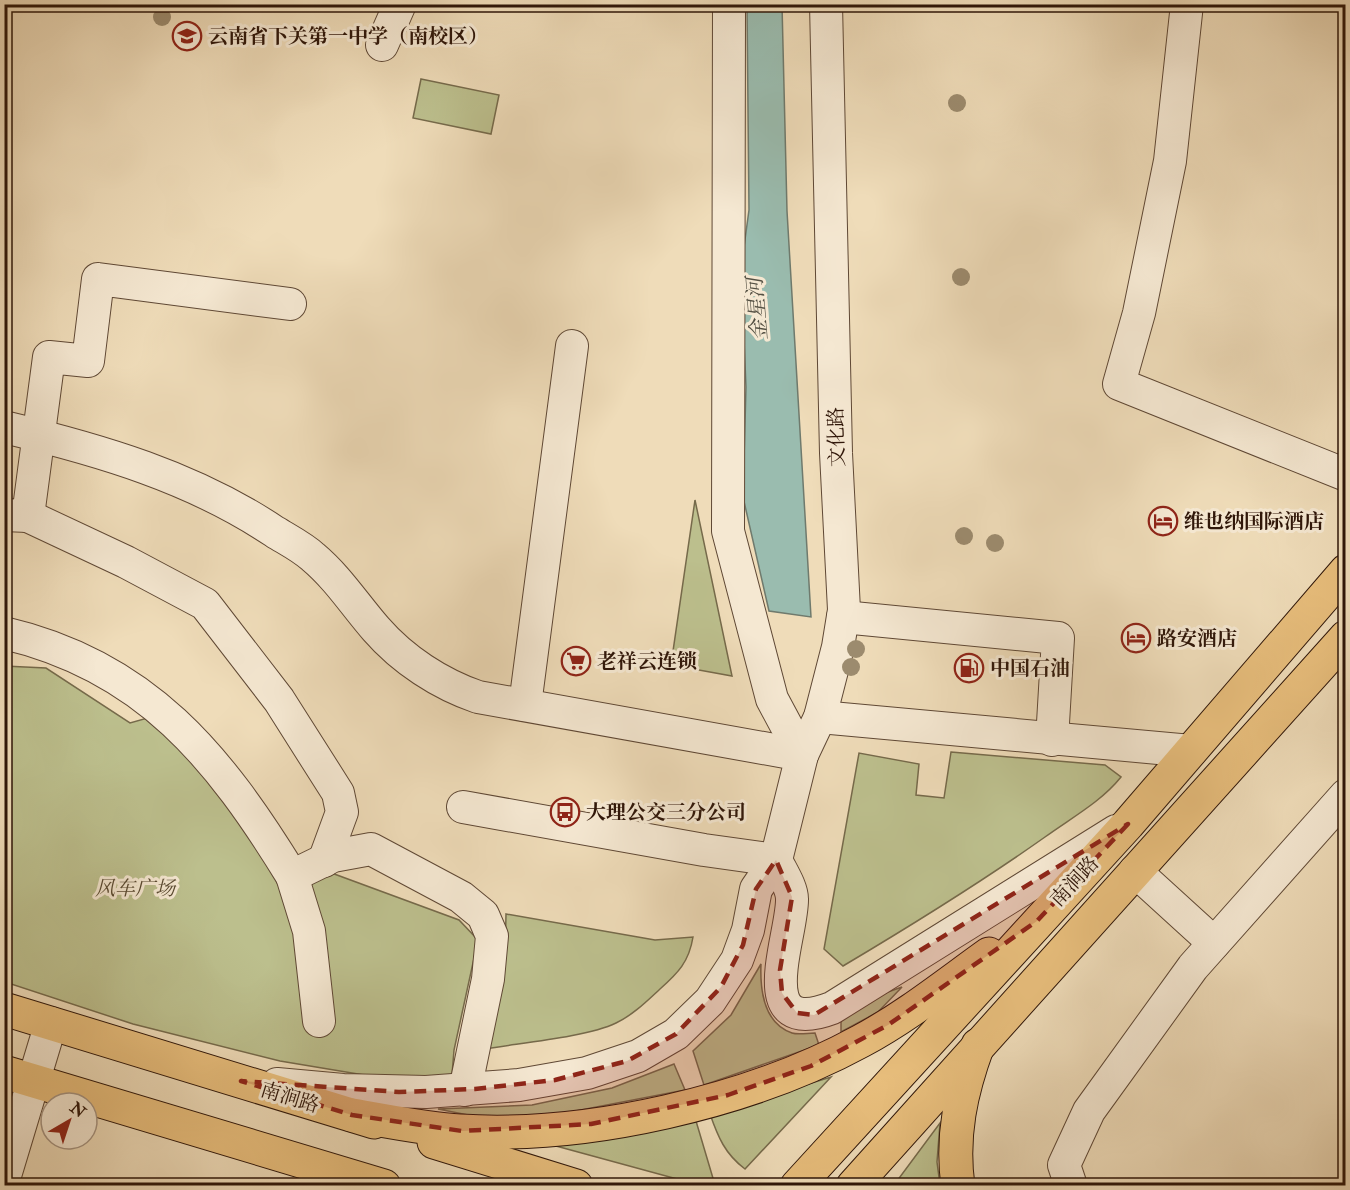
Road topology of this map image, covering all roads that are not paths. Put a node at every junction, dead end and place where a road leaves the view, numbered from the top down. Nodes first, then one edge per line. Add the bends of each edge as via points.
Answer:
1 (400, 4) edge
2 (729, 4) edge
3 (826, 4) edge
4 (1187, 4) edge
5 (382, 45) dead end
6 (290, 304) dead end
7 (572, 346) dead end
8 (4, 427) edge
9 (37, 435) junction
10 (1346, 475) edge
11 (16, 516) edge
12 (1346, 571) edge
13 (843, 617) junction
14 (4, 633) edge
15 (1346, 638) edge
16 (525, 705) junction
17 (820, 717) junction
18 (1052, 740) junction
19 (1191, 751) junction
20 (802, 755) junction
21 (1346, 795) edge
22 (463, 807) dead end
23 (1128, 824) junction
24 (776, 860) junction
25 (324, 861) junction
26 (1135, 871) junction
27 (292, 876) junction
28 (1037, 921) junction
29 (1214, 943) junction
30 (4, 1009) edge
31 (320, 1021) dead end
32 (51, 1023) junction
33 (978, 1044) junction
34 (19, 1076) edge
35 (241, 1081) junction
36 (465, 1090) junction
37 (352, 1115) junction
38 (4, 1179) edge
39 (377, 1184) edge
40 (576, 1185) edge
41 (797, 1185) edge
42 (853, 1185) edge
43 (958, 1185) edge
44 (1071, 1185) edge

1 - 5 street
2 - 20 street via 728,531 772,699
3 - 13 street, 文化路 via 833,372
4 - 10 street via 1170,161 1139,313 1114,386
6 - 9 street via 98,279 88,361 49,357
7 - 16 street
8 - 9 street
9 - 11 street
9 - 16 street via 124,458 248,513 312,556 342,586 377,631 414,663 455,689
11 - 25 street via 126,562 205,604 279,700 338,793 342,812
12 - 19 main road, 南涧路
13 - 17 street, 文化路
13 - 18 street via 1058,638
14 - 27 street via 86,660 134,688 184,729 230,783
15 - 26 main road, 南涧路
16 - 20 street
17 - 18 street
17 - 20 street, 文化路
18 - 19 street
19 - 23 main road, 南涧路
20 - 24 street, 文化路
21 - 29 street
22 - 24 street
23 - 24 street via 832,1008 814,1015 797,1012 782,993 780,970 792,897
23 - 28 main road, 南涧路
24 - 36 street, 文化路 via 756,890 745,938 730,974 710,1001 676,1034 638,1056 587,1073 537,1083
25 - 27 street
25 - 36 street via 372,849 461,897 483,915 492,936 488,979
26 - 29 street
26 - 33 main road, 南涧路
27 - 31 street via 309,931
28 - 37 main road via 863,1040 802,1070 719,1098 617,1120 498,1132 447,1130
28 - 41 main road, 南涧路
29 - 44 street via 1089,1111 1064,1165
30 - 32 main road, 南涧路
32 - 34 street
32 - 35 main road, 南涧路
33 - 42 main road, 南涧路
33 - 43 main road via 957,1124
34 - 38 street
34 - 39 main road
35 - 36 street, 文化路 via 354,1090
35 - 37 main road, 南涧路
37 - 40 main road, 南涧路

